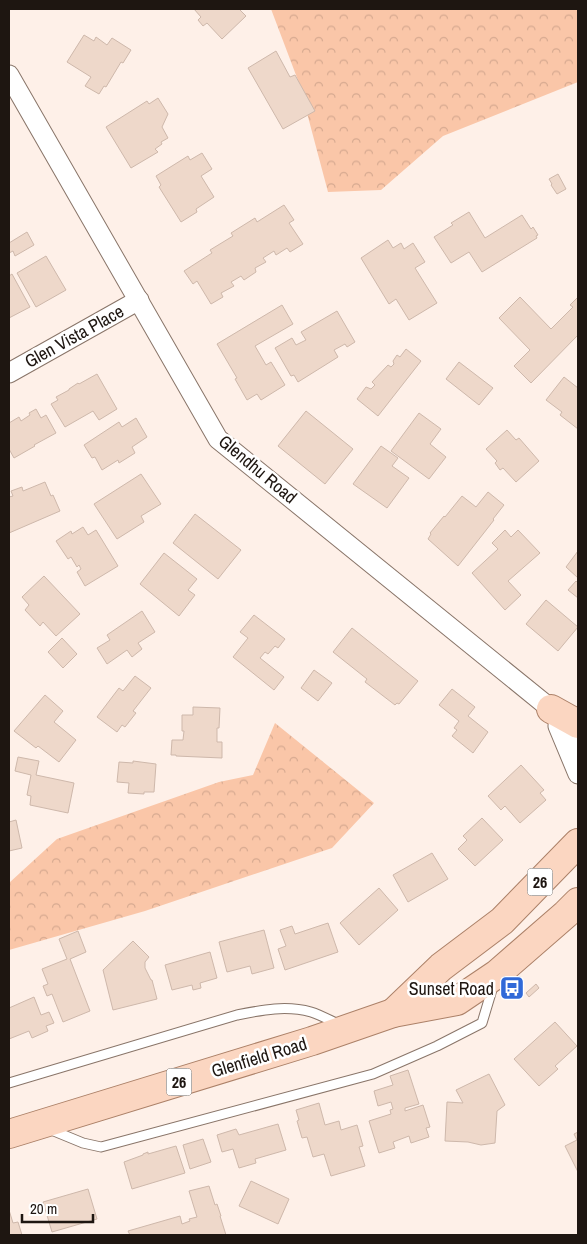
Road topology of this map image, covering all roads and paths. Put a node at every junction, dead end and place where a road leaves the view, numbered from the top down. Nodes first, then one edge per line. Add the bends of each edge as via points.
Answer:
1 (9, 75) edge
2 (139, 300) junction
3 (9, 373) edge
4 (551, 709) junction
5 (578, 724) edge
6 (578, 741) edge
7 (578, 774) edge
8 (578, 842) edge
9 (574, 910) edge
10 (497, 974) junction
11 (394, 1013) junction
12 (348, 1028) junction
13 (9, 1083) edge
14 (39, 1126) junction
15 (9, 1134) edge

1 - 2 street, Glendhu Road
2 - 3 street, Glen Vista Place
2 - 4 street, Glendhu Road via 218,439
4 - 5 main road
4 - 6 street, Glendhu Road
4 - 7 street, Glendhu Road
8 - 11 main road, Glenfield Road / 26 via 502,921 441,967
9 - 10 main road, Glenfield Road / 26
10 - 11 main road, Glenfield Road / 26 via 457,1001
10 - 14 lane via 482,1023 372,1074 101,1147
11 - 12 main road, Glenfield Road / 26
12 - 13 lane via 311,1012 265,1009
12 - 14 main road, Glenfield Road / 26
14 - 15 main road, Glenfield Road / 26

